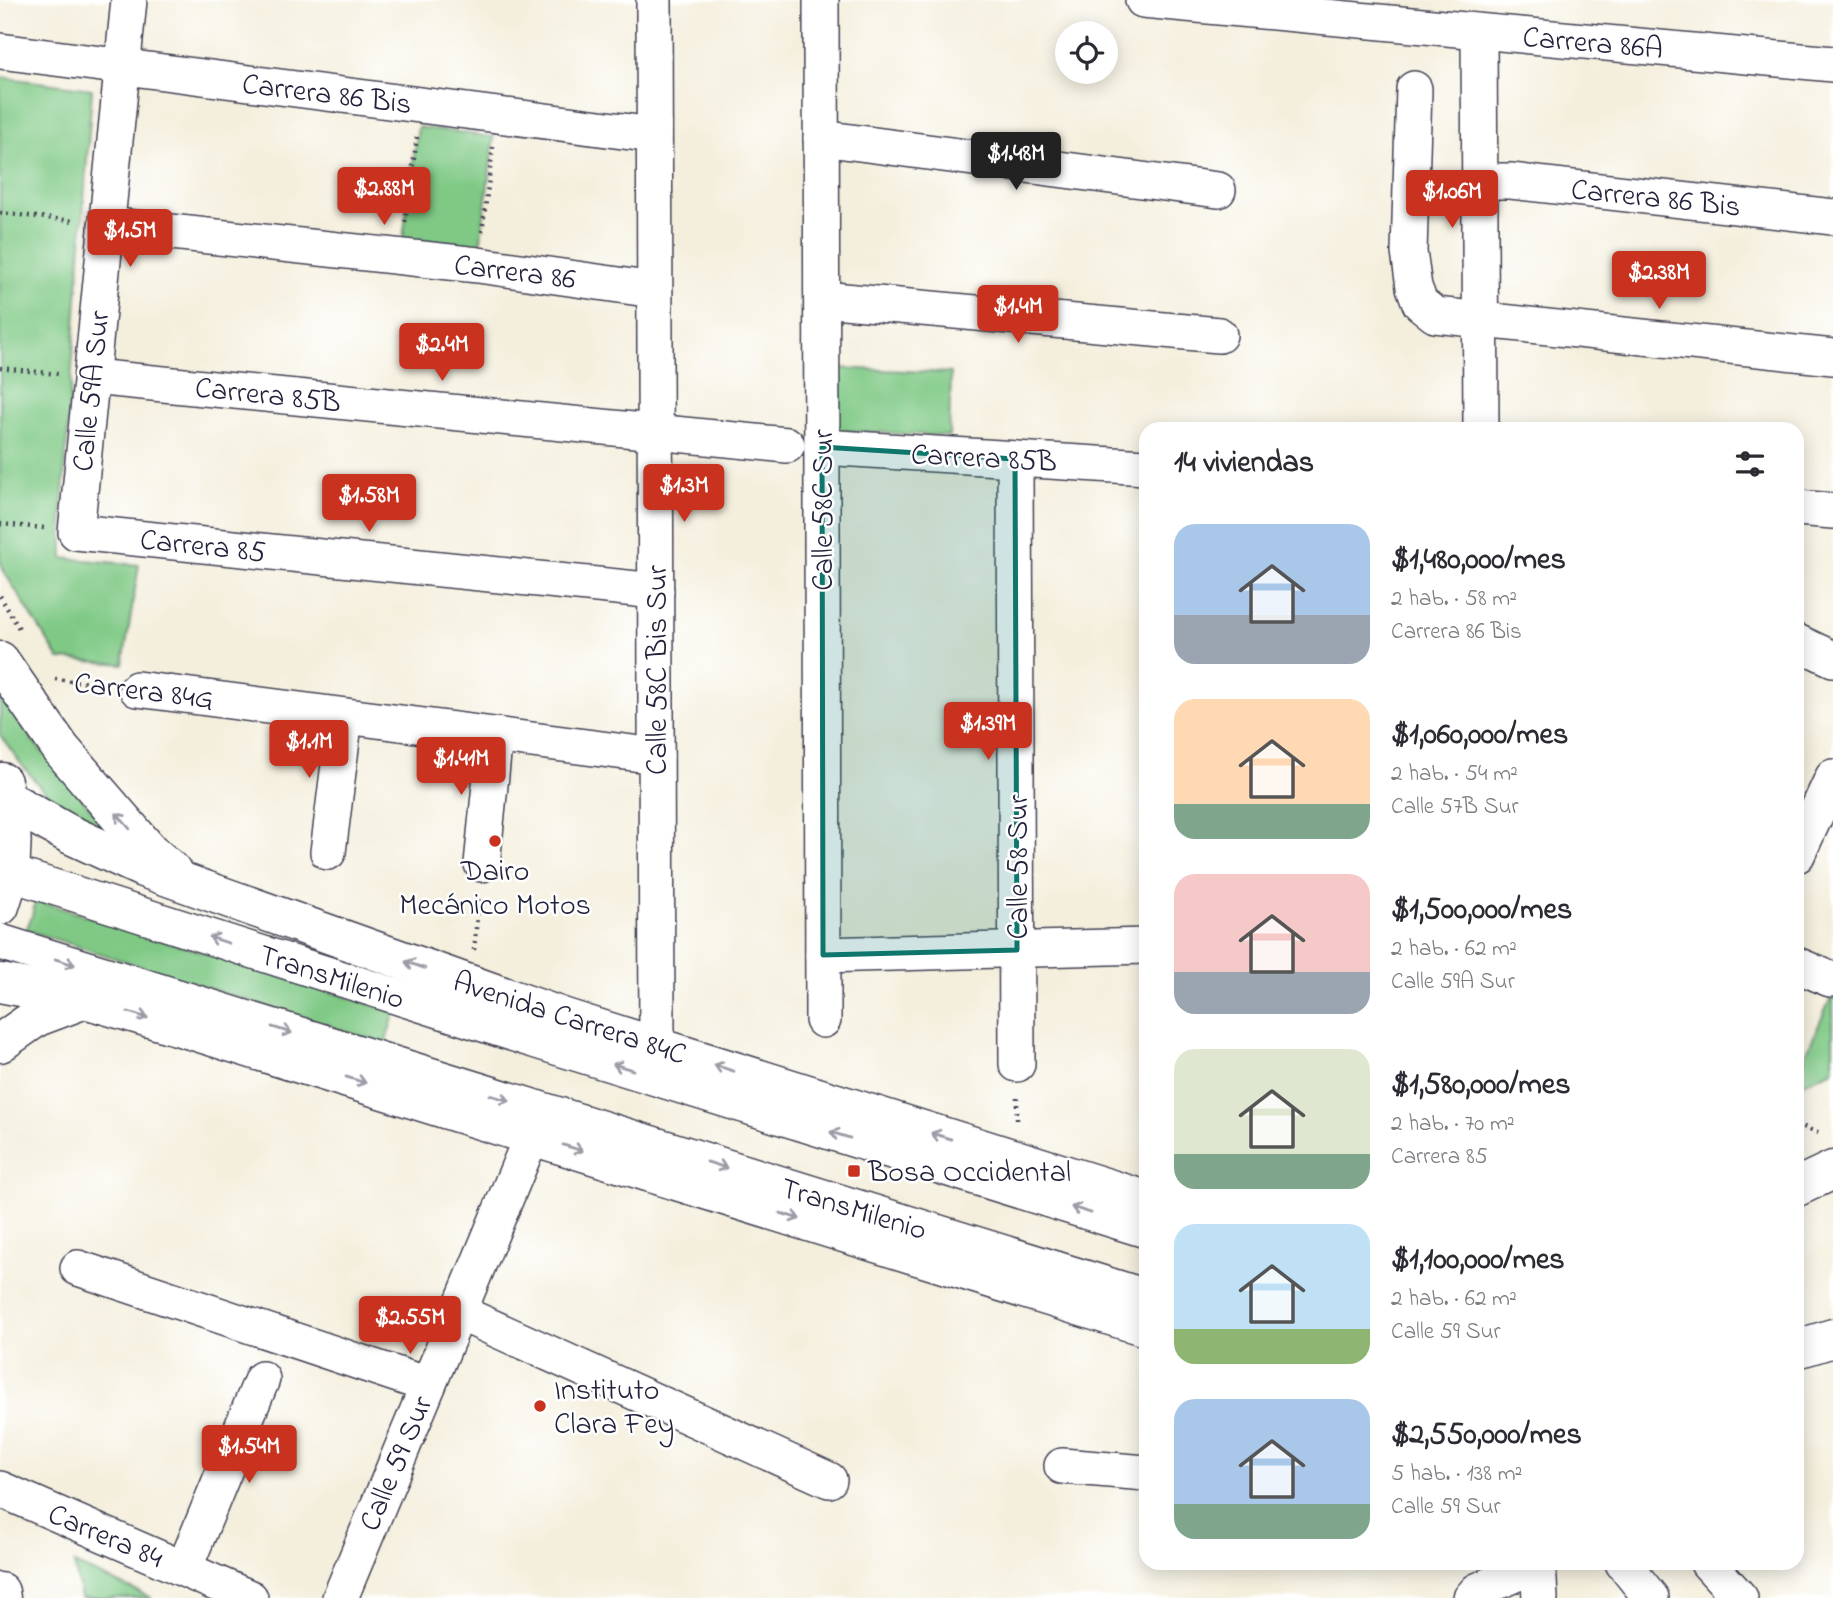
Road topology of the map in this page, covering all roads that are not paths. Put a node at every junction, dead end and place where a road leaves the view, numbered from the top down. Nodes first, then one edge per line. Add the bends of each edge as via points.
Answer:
1 (129, 0) edge
2 (654, 0) edge
3 (821, 0) edge
4 (1163, 1) edge
5 (1436, 14) edge
6 (1479, 32) junction
7 (0, 51) edge
8 (1833, 64) edge
9 (122, 67) junction
10 (1414, 89) dead end
11 (654, 135) junction
12 (821, 138) junction
13 (1479, 181) junction
14 (1218, 190) dead end
15 (1833, 217) edge
16 (106, 225) junction
17 (654, 290) junction
18 (822, 299) junction
19 (1480, 320) junction
20 (1219, 335) dead end
21 (1833, 357) edge
22 (92, 377) junction
23 (1481, 422) edge
24 (655, 432) junction
25 (786, 445) dead end
26 (822, 447) junction
27 (1015, 459) junction
28 (1139, 467) edge
29 (1804, 509) edge
30 (1833, 511) edge
31 (76, 532) joint
32 (656, 591) junction
33 (1804, 645) edge
34 (10, 646) edge
35 (1833, 659) edge
36 (137, 689) road end
37 (345, 716) junction
38 (495, 735) junction
39 (656, 756) junction
40 (1833, 777) edge
41 (4, 788) edge
42 (1807, 808) edge
43 (328, 852) dead end
44 (482, 864) road end
45 (3, 883) edge
46 (190, 886) junction
47 (0, 942) edge
48 (1139, 946) edge
49 (1017, 950) junction
50 (823, 955) junction
51 (1804, 967) edge
52 (1829, 979) dead end
53 (0, 983) edge
54 (85, 999) junction
55 (823, 1020) dead end
56 (0, 1043) edge
57 (657, 1047) junction
58 (1017, 1064) dead end
59 (532, 1135) junction
60 (1829, 1153) edge
61 (1804, 1180) edge
62 (1139, 1198) edge
63 (1139, 1228) edge
64 (78, 1268) dead end
65 (1139, 1295) edge
66 (458, 1311) junction
67 (1139, 1325) edge
68 (1833, 1338) edge
69 (1804, 1347) edge
70 (262, 1379) dead end
71 (428, 1385) junction
72 (1062, 1466) dead end
73 (1139, 1473) edge
74 (829, 1480) dead end
75 (0, 1489) edge
76 (184, 1569) junction
77 (1524, 1570) edge
78 (1539, 1570) edge
79 (1629, 1570) edge
80 (1714, 1570) edge
81 (0, 1592) edge
82 (1734, 1596) edge
83 (1, 1598) edge
84 (250, 1598) edge
85 (340, 1598) edge
86 (1471, 1598) edge
87 (1540, 1598) edge
88 (1651, 1598) edge

1 - 9 street, Calle 59A Sur
2 - 11 street, Calle 58C Bis Sur
3 - 12 street, Calle 58C Sur
4 - 5 street, Carrera 86A
5 - 6 street, Carrera 86A
6 - 8 street, Carrera 86A
6 - 13 street
7 - 9 street, Carrera 86 Bis
9 - 11 street, Carrera 86 Bis
9 - 16 street, Calle 59A Sur
10 - 19 street via 1409,252 1414,287 1420,303 1435,315
11 - 17 street, Calle 58C Bis Sur
12 - 14 street
12 - 18 street, Calle 58C Sur
13 - 15 street, Carrera 86 Bis
13 - 19 street
16 - 17 street, Carrera 86 via 478,265
16 - 22 street, Calle 59A Sur
17 - 24 street, Calle 58C Bis Sur
18 - 20 street
18 - 26 street, Calle 58C Sur
19 - 21 street
19 - 23 street
22 - 24 street, Carrera 85B
22 - 31 street, Calle 59A Sur
24 - 25 street, Carrera 85B
24 - 32 street, Calle 58C Bis Sur
26 - 27 street, Carrera 85B
26 - 50 street, Calle 58C Sur
27 - 28 street, Carrera 85B
27 - 49 street, Calle 58 Sur
29 - 30 street
31 - 32 street, Carrera 85
32 - 39 street, Calle 58C Bis Sur
33 - 35 street
46 -> 34 main road via 150,852 61,749
36 - 37 street, Carrera 84G
37 - 38 street, Carrera 84G
37 - 43 street
38 - 39 street, Carrera 84G
38 - 44 street
39 - 57 street, Calle 58C Bis Sur
40 - 42 street
41 - 45 main road via 12,825
41 - 46 main road, Avenida Carrera 84C via 110,854
63 -> 45 street, TransMilenio via 502,1030
57 -> 46 main road, Avenida Carrera 84C
47 -> 65 street, TransMilenio
48 - 49 street
49 - 50 street
49 - 58 street, Calle 58 Sur
50 - 55 street, Calle 58C Sur
51 - 52 street
53 - 54 main road
54 - 56 main road via 37,1017
54 -> 59 main road
62 -> 57 main road, Avenida Carrera 84C
59 - 66 street, Calle 59 Sur
59 -> 67 main road
60 - 61 main road
64 - 71 street
66 - 71 street, Calle 59 Sur
66 - 74 street
68 - 69 main road
70 - 76 street
71 - 85 street, Calle 59 Sur
72 - 73 street
75 - 76 street, Carrera 84
76 - 84 street, Carrera 84
77 - 86 street
78 - 87 street
79 - 88 street
80 - 82 street
81 - 83 main road

